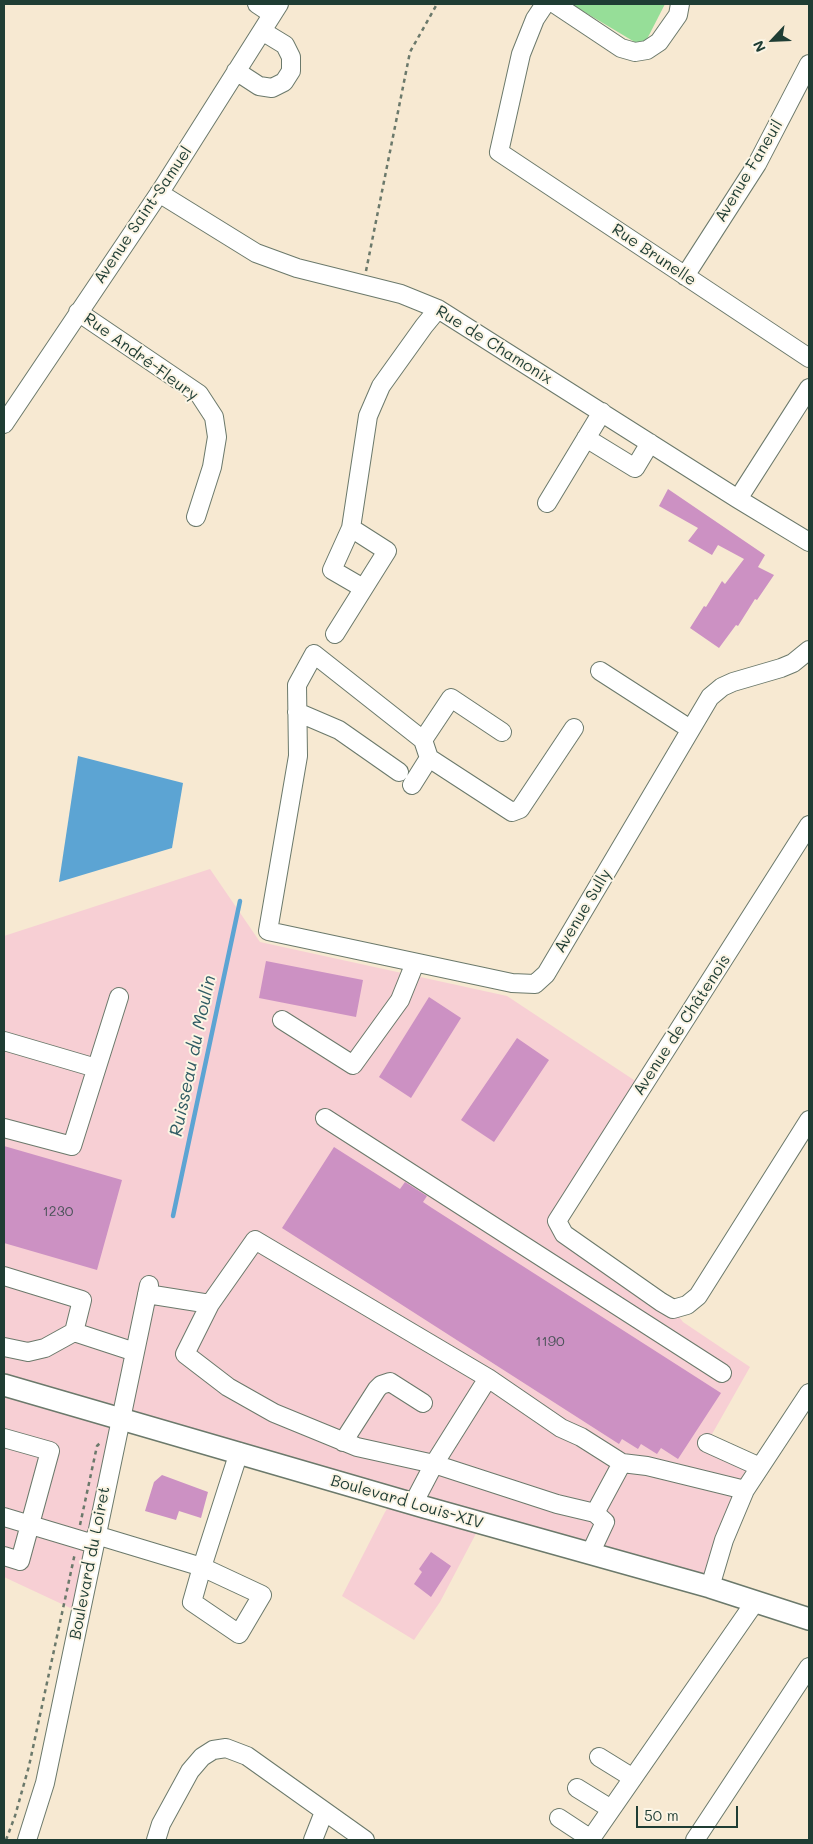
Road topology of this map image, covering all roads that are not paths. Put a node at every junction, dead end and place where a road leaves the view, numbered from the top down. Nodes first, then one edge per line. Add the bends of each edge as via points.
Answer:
1 (257, 4) edge
2 (545, 4) edge
3 (555, 4) edge
4 (680, 4) edge
5 (276, 9) edge
6 (262, 31) junction
7 (809, 64) edge
8 (236, 71) junction
9 (158, 193) junction
10 (685, 276) junction
11 (438, 309) junction
12 (78, 312) junction
13 (809, 358) edge
14 (809, 388) edge
15 (602, 412) junction
16 (4, 424) edge
17 (586, 438) junction
18 (650, 443) junction
19 (738, 499) junction
20 (547, 503) dead end
21 (196, 517) dead end
22 (351, 528) junction
23 (809, 542) edge
24 (362, 588) junction
25 (335, 634) dead end
26 (809, 650) edge
27 (600, 671) dead end
28 (297, 712) junction
29 (574, 728) dead end
30 (690, 729) junction
31 (502, 732) dead end
32 (423, 740) junction
33 (429, 758) junction
34 (399, 772) dead end
35 (412, 785) dead end
36 (809, 825) edge
37 (415, 963) junction
38 (119, 997) dead end
39 (282, 1020) dead end
40 (4, 1040) edge
41 (96, 1068) junction
42 (325, 1118) dead end
43 (809, 1120) edge
44 (4, 1128) edge
45 (4, 1276) edge
46 (210, 1304) junction
47 (74, 1332) junction
48 (4, 1347) edge
49 (135, 1352) junction
50 (722, 1373) dead end
51 (488, 1378) junction
52 (4, 1385) edge
53 (809, 1393) edge
54 (423, 1403) dead end
55 (804, 1413) edge
56 (120, 1419) junction
57 (4, 1438) edge
58 (343, 1442) junction
59 (707, 1443) dead end
60 (239, 1452) junction
61 (622, 1463) junction
62 (434, 1464) junction
63 (760, 1467) junction
64 (745, 1490) junction
65 (413, 1504) junction
66 (595, 1513) junction
67 (4, 1517) edge
68 (30, 1524) junction
69 (95, 1540) junction
70 (590, 1554) junction
71 (4, 1556) edge
72 (710, 1587) junction
73 (754, 1602) junction
74 (809, 1619) edge
75 (809, 1667) edge
76 (598, 1757) dead end
77 (633, 1778) junction
78 (577, 1788) dead end
79 (611, 1809) junction
80 (324, 1812) junction
81 (559, 1818) dead end
82 (27, 1840) edge
83 (156, 1840) edge
84 (313, 1840) edge
85 (365, 1840) edge
86 (590, 1840) edge
87 (695, 1840) edge

1 - 5 street
2 - 10 street, Rue Brunelle via 535,18 521,54 499,152
3 - 4 street via 621,48 635,52 647,50 659,42 678,15
5 - 6 street, Avenue Saint-Samuel
6 - 8 street, Avenue Saint-Samuel
6 - 8 street via 285,45 291,57 291,71 284,82 272,88 259,86
7 - 10 street, Avenue Faneuil via 757,164
8 - 9 street, Avenue Saint-Samuel
9 - 11 street, Rue de Chamonix via 256,253 297,268 401,294
9 - 12 street, Avenue Saint-Samuel
10 - 13 street, Rue Brunelle
11 - 15 street, Rue de Chamonix
11 - 22 street via 381,386 368,416
12 - 16 street, Avenue Saint-Samuel
12 - 21 street, Rue André-Fleury via 199,394 214,417 217,437 212,467
14 - 19 street
15 - 17 street
15 - 18 street, Rue de Chamonix
17 - 18 street via 635,468
17 - 20 street
18 - 19 street, Rue de Chamonix
19 - 23 street, Rue de Chamonix
22 - 24 street via 332,570
22 - 24 street via 387,551
24 - 25 street
26 - 30 street, Avenue Sully via 793,663 722,687 710,697
27 - 30 street
28 - 32 street via 297,685 314,654
28 - 34 street via 339,730
28 - 37 street, Avenue Sully via 298,756 268,931
29 - 33 street via 520,808 512,812
30 - 37 street, Avenue Sully via 546,974 535,984 512,983
31 - 32 street via 450,698
32 - 33 street
33 - 35 street
36 - 43 street, Avenue de Châtenois via 557,1220 559,1225 564,1234 661,1302 673,1309 687,1305 698,1296
37 - 39 street via 400,1000 353,1065
38 - 41 street
40 - 41 street
41 - 44 street via 72,1146
42 - 50 street
45 - 47 street via 82,1300
46 - 49 street, Boulevard du Loiret via 148,1289
46 - 51 street via 255,1240
46 - 58 street via 185,1354 228,1387 274,1413
47 - 48 street via 45,1348 28,1352
47 - 49 street
49 - 56 street, Boulevard du Loiret
51 - 61 street via 561,1428
51 - 62 street
52 - 56 main road, Boulevard Louis-XIV
53 - 55 street
54 - 58 street via 390,1382 381,1385
55 - 63 street
56 - 60 main road, Boulevard Louis-XIV
56 - 69 street, Boulevard du Loiret
57 - 68 street via 50,1451
58 - 62 street
59 - 63 street
60 - 65 main road, Boulevard Louis-XIV
60 - 69 street via 202,1567
61 - 64 street
61 - 66 street
62 - 65 street
62 - 66 street
63 - 64 street
64 - 72 street via 724,1540
65 - 70 main road, Boulevard Louis-XIV
66 - 70 street via 605,1522
67 - 68 street
68 - 69 street
68 - 71 street via 20,1561
69 - 82 street, Boulevard du Loiret via 45,1783
70 - 72 main road, Boulevard Louis-XIV
72 - 73 main road, Boulevard Louis-XIV
73 - 74 main road, Boulevard Louis-XIV
73 - 77 street
75 - 87 street
76 - 77 street
77 - 79 street
78 - 79 street
79 - 86 street
80 - 83 street via 246,1756 226,1748 213,1750 190,1771 161,1824
80 - 84 street
80 - 85 street
81 - 86 street

